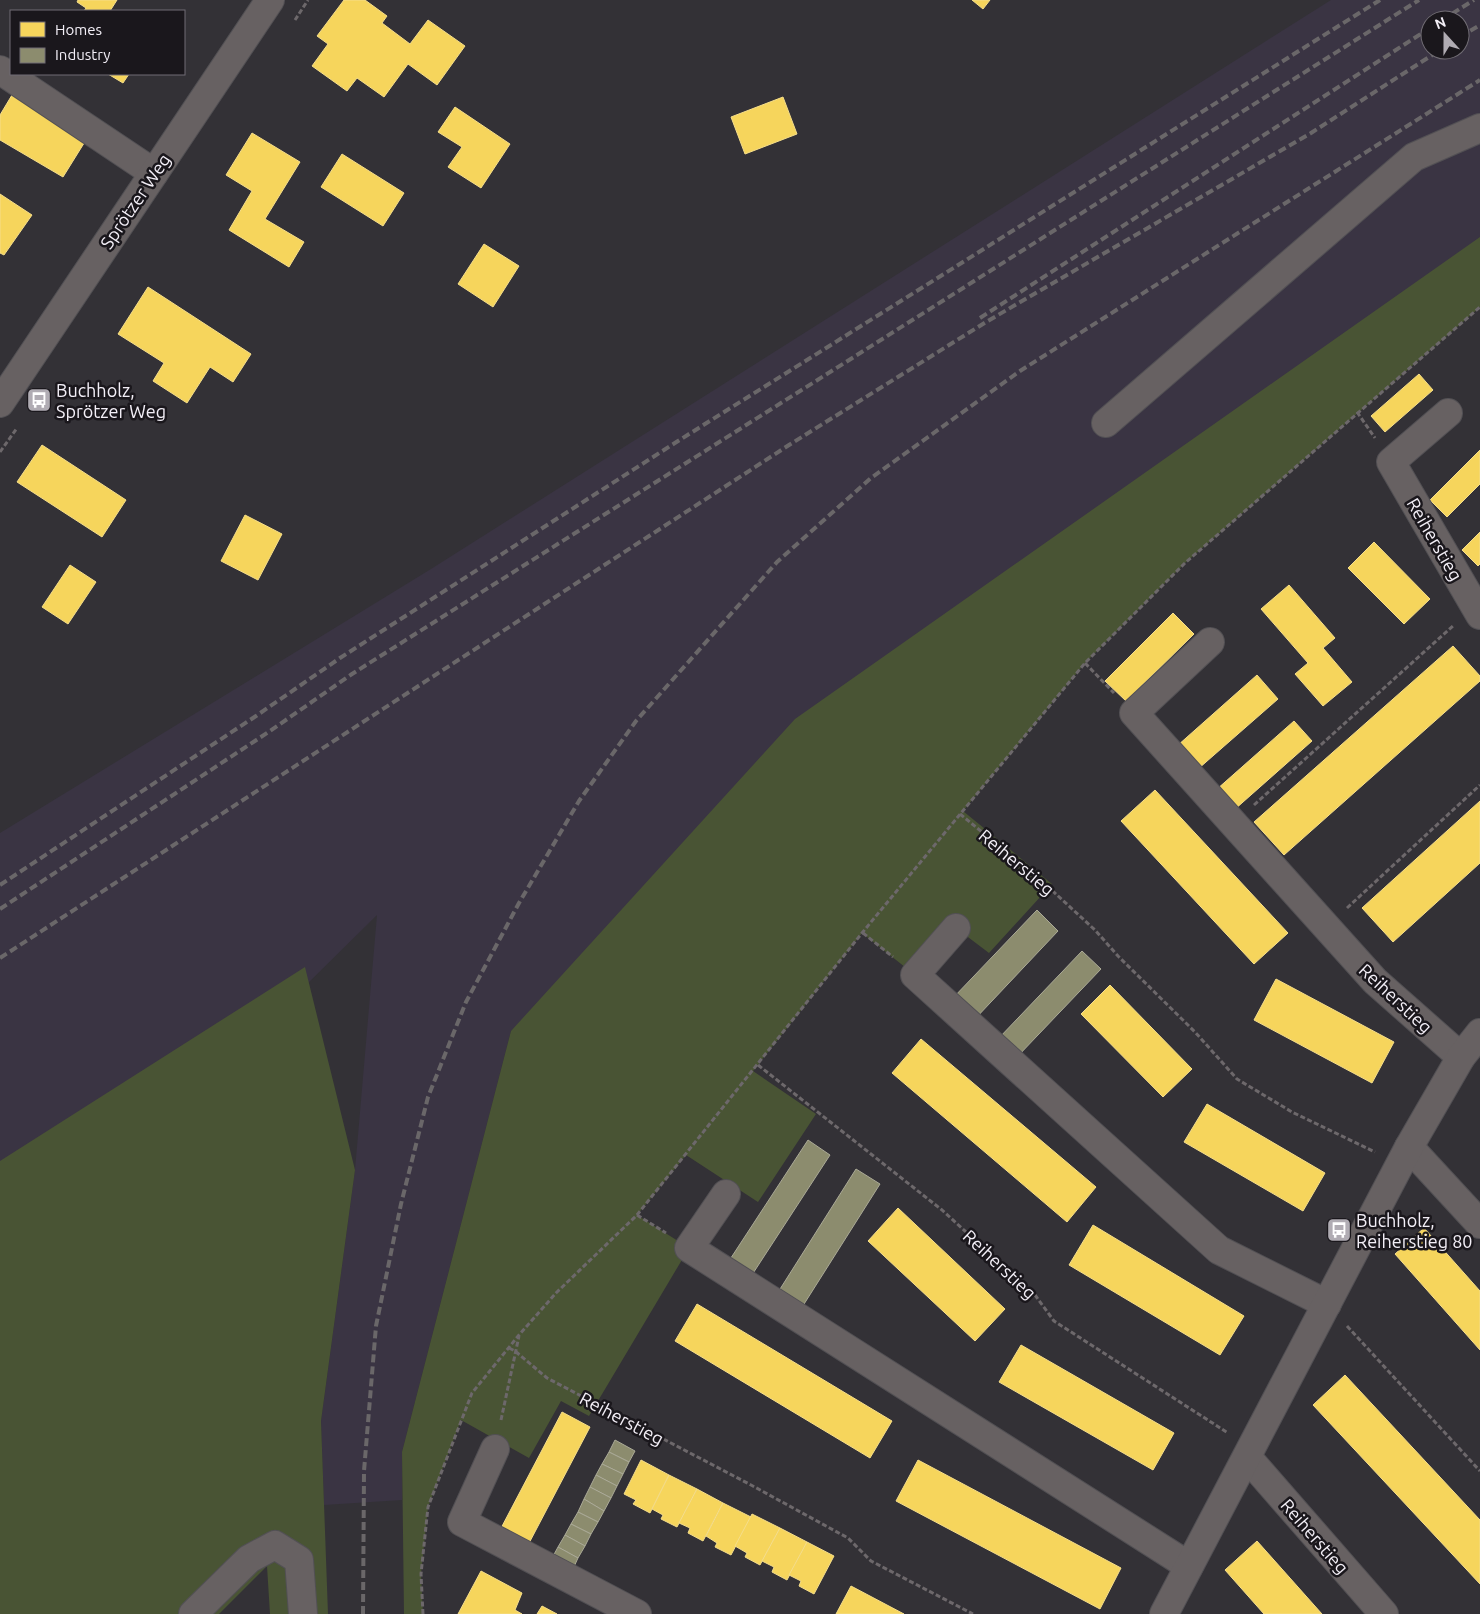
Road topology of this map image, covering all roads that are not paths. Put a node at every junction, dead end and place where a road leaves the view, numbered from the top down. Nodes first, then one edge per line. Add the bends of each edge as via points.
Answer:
1 (270, 0) edge
2 (0, 70) edge
3 (1480, 128) edge
4 (154, 173) junction
5 (8, 372) edge
6 (0, 403) edge
7 (1448, 413) dead end
8 (1106, 423) dead end
9 (1477, 610) edge
10 (1210, 642) dead end
11 (956, 928) dead end
12 (1480, 1034) edge
13 (1461, 1057) junction
14 (1405, 1156) junction
15 (726, 1194) dead end
16 (1480, 1224) edge
17 (1327, 1304) junction
18 (495, 1449) road end
19 (1249, 1453) junction
20 (1189, 1566) junction
21 (193, 1614) edge
22 (303, 1614) edge
23 (637, 1614) edge
24 (1164, 1614) edge
25 (1384, 1614) edge

1 - 4 street, Sprötzer Weg
2 - 4 street
3 - 8 street via 1414,157
4 - 5 street, Sprötzer Weg
5 - 6 street, Sprötzer Weg
7 - 9 street, Reiherstieg via 1391,462
10 - 13 street, Reiherstieg via 1134,713 1375,982
11 - 17 street via 915,975 1219,1250
12 - 13 street
13 - 14 street
14 - 16 street
14 - 17 street
15 - 20 street via 689,1248
17 - 19 street
18 - 23 street via 462,1522
19 - 20 street
19 - 25 street, Reiherstieg
20 - 24 street
21 - 22 street via 249,1559 275,1545 300,1560

